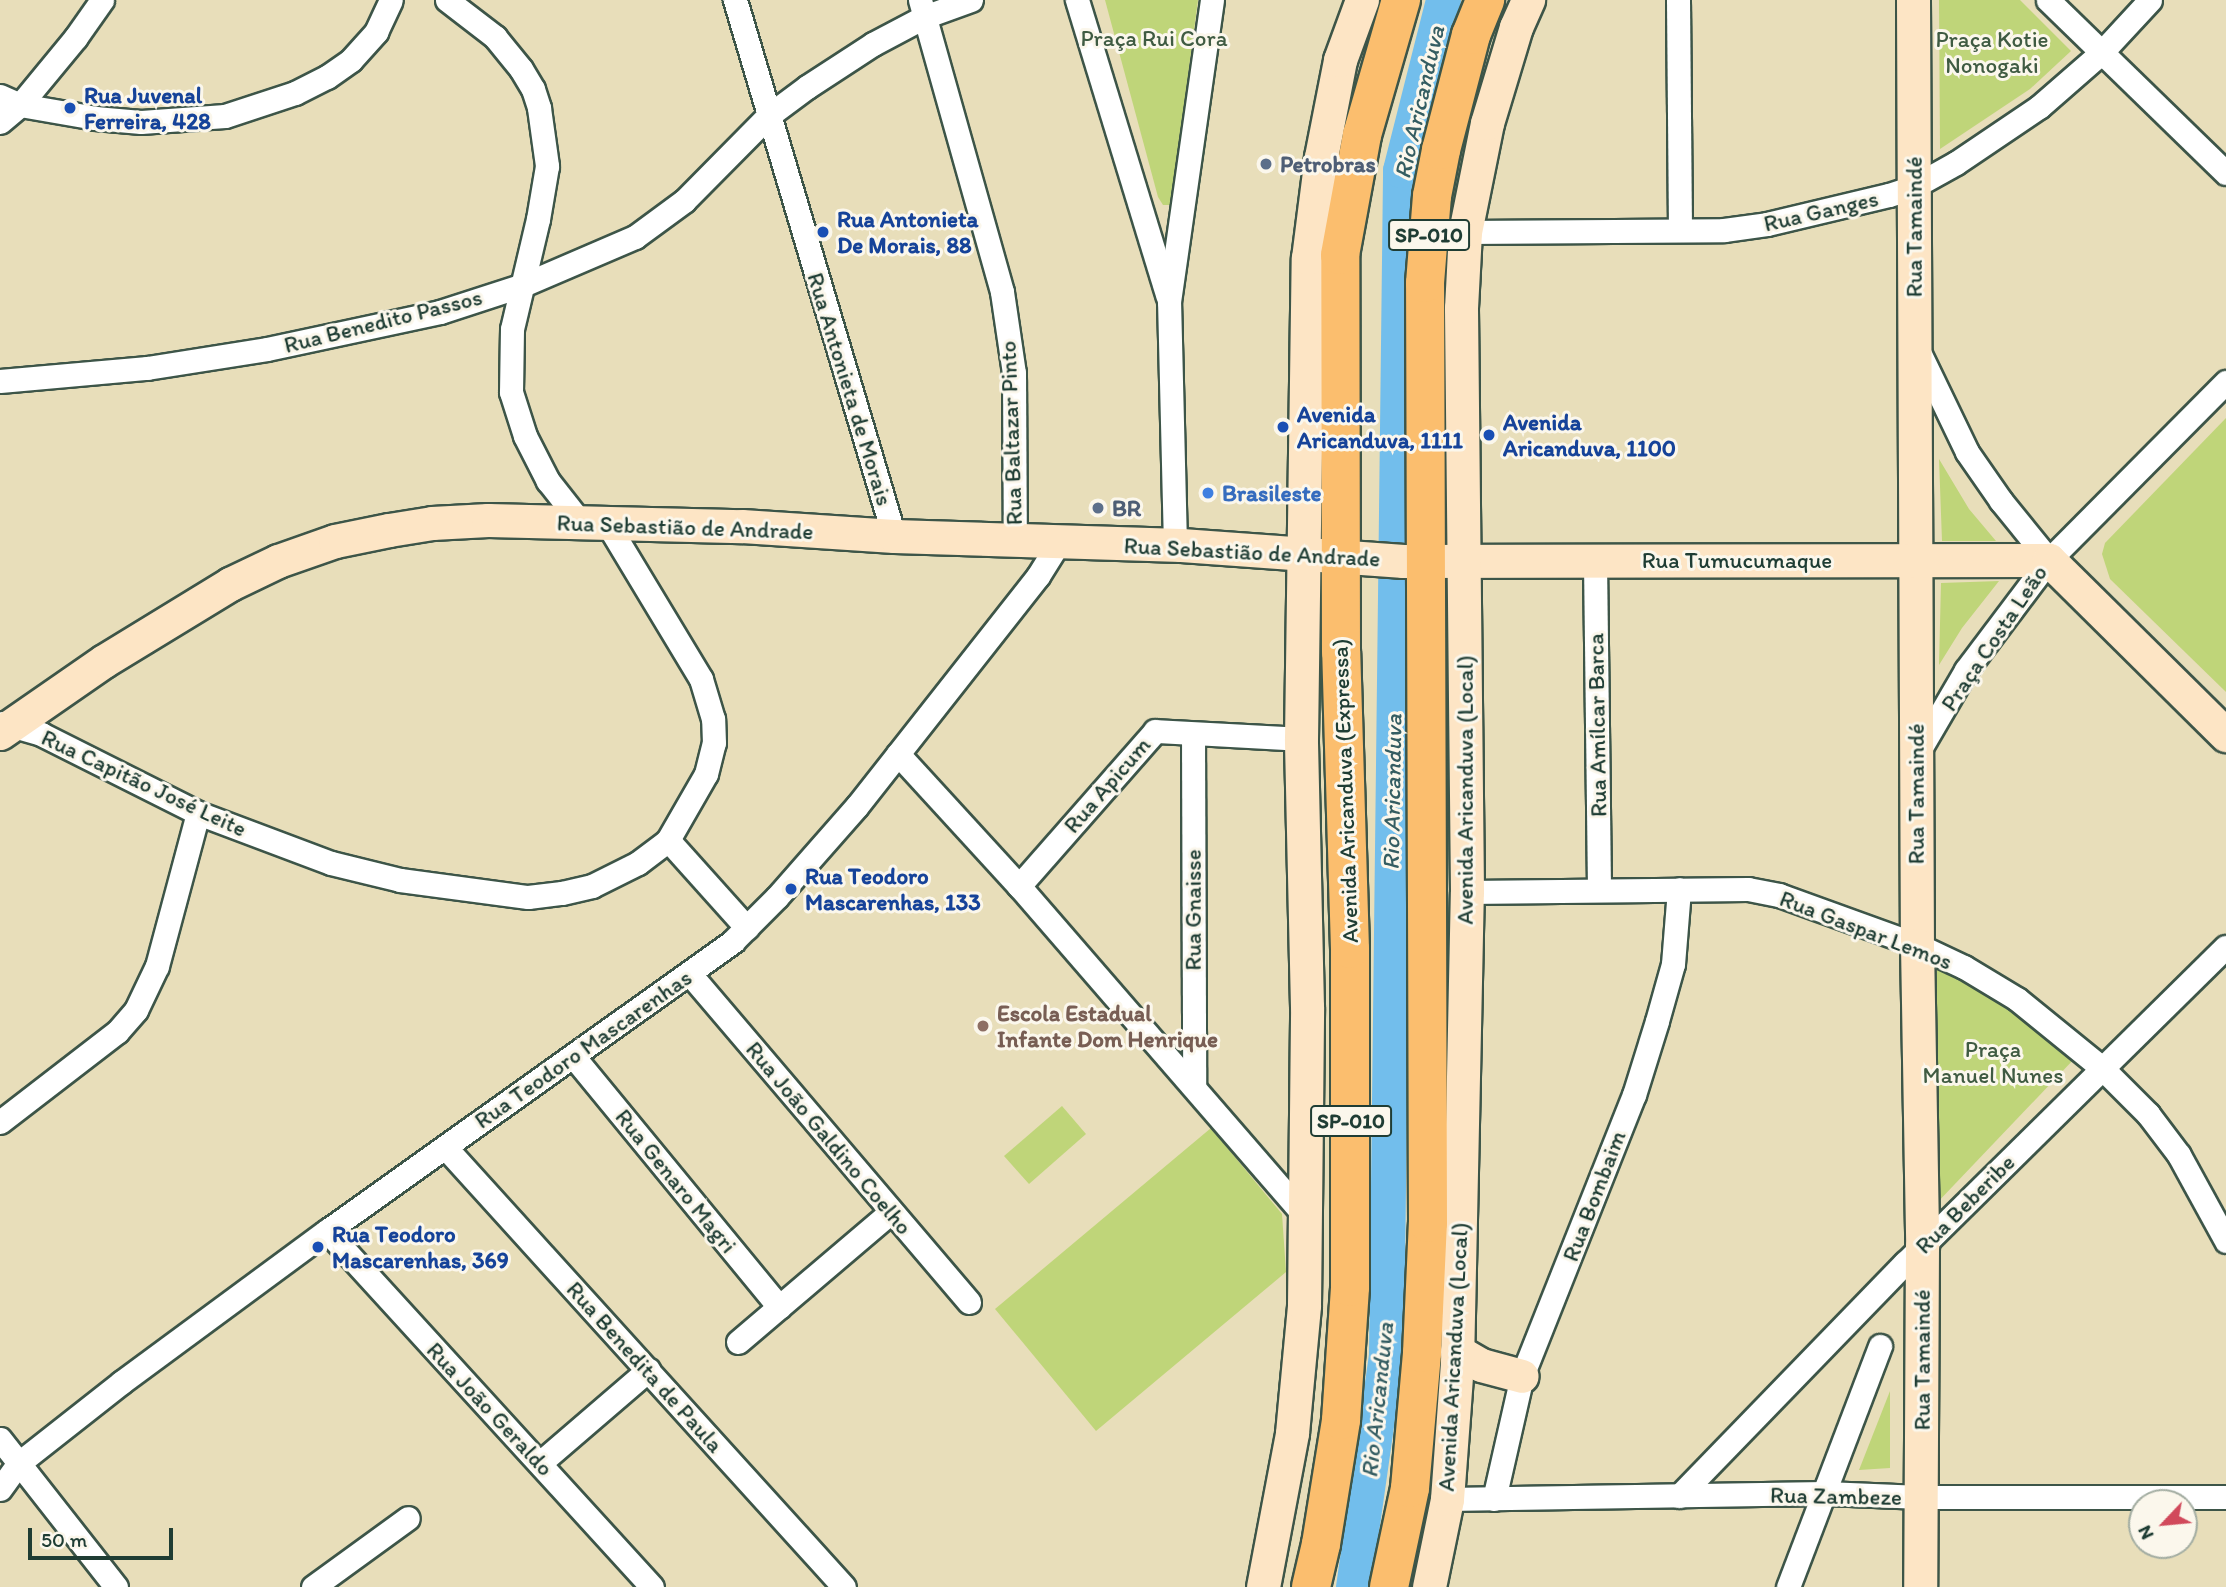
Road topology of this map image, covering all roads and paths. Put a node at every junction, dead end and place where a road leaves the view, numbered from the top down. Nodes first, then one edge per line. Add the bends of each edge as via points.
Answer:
1 (102, 0) edge
2 (391, 0) edge
3 (447, 0) edge
4 (735, 0) edge
5 (971, 0) edge
6 (1077, 0) edge
7 (1212, 0) edge
8 (1362, 0) edge
9 (1401, 0) edge
10 (1528, 0) edge
11 (1678, 0) edge
12 (1913, 0) edge
13 (2048, 0) edge
14 (2150, 0) edge
15 (1485, 1) edge
16 (922, 8) edge
17 (2101, 53) junction
18 (10, 101) edge
19 (768, 116) junction
20 (0, 122) edge
21 (2226, 173) edge
22 (1913, 187) junction
23 (1680, 230) junction
24 (1465, 232) junction
25 (523, 285) junction
26 (1169, 302) junction
27 (1914, 341) junction
28 (0, 381) edge
29 (2226, 382) edge
30 (594, 524) junction
31 (894, 536) junction
32 (1015, 541) junction
33 (1059, 543) junction
34 (1175, 545) junction
35 (1303, 556) junction
36 (1350, 559) junction
37 (1915, 560) junction
38 (2049, 560) junction
39 (1414, 561) junction
40 (1464, 561) junction
41 (1595, 561) junction
42 (4, 726) edge
43 (1193, 734) junction
44 (2226, 736) edge
45 (1301, 739) junction
46 (898, 754) junction
47 (1916, 756) junction
48 (198, 813) junction
49 (668, 840) junction
50 (1018, 886) junction
51 (1679, 889) junction
52 (1599, 890) junction
53 (1466, 892) junction
54 (747, 928) junction
55 (1917, 945) junction
56 (2226, 947) edge
57 (689, 973) junction
58 (573, 1056) junction
59 (2103, 1069) junction
60 (1194, 1087) junction
61 (0, 1122) edge
62 (445, 1147) junction
63 (891, 1212) junction
64 (1306, 1217) junction
65 (327, 1231) junction
66 (2226, 1241) edge
67 (1922, 1246) junction
68 (1350, 1287) junction
69 (969, 1302) dead end
70 (779, 1307) junction
71 (738, 1342) dead end
72 (1880, 1346) dead end
73 (1458, 1351) junction
74 (648, 1370) junction
75 (1522, 1376) junction
76 (0, 1439) edge
77 (19, 1463) junction
78 (540, 1463) junction
79 (1410, 1488) junction
80 (0, 1489) edge
81 (1825, 1493) junction
82 (1679, 1496) junction
83 (1921, 1497) junction
84 (2226, 1497) edge
85 (1447, 1499) junction
86 (1494, 1499) junction
87 (408, 1518) dead end
88 (117, 1587) edge
89 (313, 1587) edge
90 (652, 1587) edge
91 (844, 1587) edge
92 (1263, 1587) edge
93 (1286, 1587) edge
94 (1311, 1587) edge
95 (1389, 1587) edge
96 (1407, 1587) edge
97 (1429, 1587) edge
98 (1788, 1587) edge
99 (1920, 1587) edge

1 - 18 street via 76,37
2 - 18 street via 376,32 351,60 327,77 295,93 225,116 141,122
3 - 25 street, Rua Capitão José Leite via 495,37 521,69 539,108 547,166
4 - 19 street, Rua Antonieta de Morais
5 - 16 street, Rua Benedito Passos
6 - 26 street
7 - 26 street
8 - 35 street via 1335,84 1308,258
9 - 36 highway, Avenida Aricanduva (Expressa) / SP-010 via 1362,135 1340,255
10 - 24 street, Avenida Aricanduva (Local) via 1487,123
11 - 23 street
12 - 22 street, Rua Tamaindé
13 - 17 street
14 - 17 street, Rua Ganges
15 - 39 highway, SP-010 via 1454,92 1432,196
16 - 19 street, Rua Benedito Passos
16 - 32 street, Rua Baltazar Pinto via 1002,292 1014,373
17 - 21 street
17 - 22 street, Rua Ganges via 2008,130
18 - 20 street
19 - 25 street, Rua Benedito Passos via 656,223 635,237
19 - 31 street, Rua Antonieta de Morais
22 - 23 street, Rua Ganges via 1767,225
22 - 27 street, Rua Tamaindé
23 - 24 street, Rua Ganges
24 - 40 street, Avenida Aricanduva (Local) via 1461,308
25 - 28 street, Rua Benedito Passos via 440,312 280,347 147,368
25 - 30 street, Rua Capitão José Leite via 512,329 511,393 525,436 548,481
26 - 34 street
27 - 37 street, Rua Tamaindé
27 - 38 street, Praça Costa Leão via 1967,452
29 - 38 street
30 - 31 street, Rua Sebastião de Andrade via 742,526
30 - 42 street, Rua Sebastião de Andrade via 432,523 335,541 229,584
30 - 49 street, Rua Capitão José Leite via 701,679 713,719 714,743 706,774
31 - 32 street, Rua Sebastião de Andrade
32 - 33 street, Rua Sebastião de Andrade
33 - 34 street, Rua Sebastião de Andrade
33 - 46 street, Rua Teodoro Mascarenhas
34 - 35 street, Rua Sebastião de Andrade
35 - 36 street, Rua Sebastião de Andrade
35 - 45 street
36 - 39 street, Rua Sebastião de Andrade
36 - 68 highway, Avenida Aricanduva (Expressa) / SP-010
37 - 38 street, Rua Tumucumaque
37 - 41 street, Rua Tumucumaque
37 - 47 street, Rua Tamaindé
38 - 44 street
38 - 47 street, Praça Costa Leão via 1966,670
39 - 40 street, Rua Tumucumaque
39 - 79 highway, SP-010 via 1428,1223
40 - 41 street, Rua Tumucumaque
40 - 53 street, Avenida Aricanduva (Local)
41 - 52 street, Rua Amílcar Barca
42 - 48 street, Rua Capitão José Leite via 76,750
43 - 45 street, Rua Apicum
43 - 50 street, Rua Apicum via 1160,729 1150,735
43 - 60 street, Rua Gnaisse
45 - 64 street
46 - 50 street
46 - 54 street, Rua Teodoro Mascarenhas
47 - 55 street, Rua Tamaindé
48 - 49 street, Rua Capitão José Leite via 331,863 400,880 527,897 562,893 619,875
48 - 61 street via 157,966 136,1010 117,1032
49 - 54 street
50 - 60 street
51 - 52 street, Rua Gaspar Lemos
51 - 55 street, Rua Gaspar Lemos via 1748,888 1779,895
51 - 75 street, Rua Bombaim via 1673,964 1642,1070
52 - 53 street, Rua Gaspar Lemos
53 - 73 street, Avenida Aricanduva (Local)
54 - 57 street, Rua Teodoro Mascarenhas
55 - 59 street, Rua Gaspar Lemos via 2017,999
55 - 67 street, Rua Tamaindé
56 - 59 street, Rua Beberibe
57 - 58 street, Rua Teodoro Mascarenhas
57 - 63 street, Rua João Galdino Coelho
58 - 62 street, Rua Teodoro Mascarenhas
58 - 70 street, Rua Genaro Magri
59 - 66 street, Rua Gaspar Lemos via 2148,1114 2179,1155
59 - 67 street, Rua Beberibe
60 - 64 street
62 - 65 street, Rua Teodoro Mascarenhas
62 - 74 street, Rua Benedita de Paula
63 - 69 street, Rua João Galdino Coelho
63 - 70 street
64 - 92 street via 1304,1305 1292,1433
65 - 77 street, Rua Teodoro Mascarenhas
65 - 78 street, Rua João Geraldo
67 - 82 street, Rua Beberibe
67 - 83 street, Rua Tamaindé
68 - 93 highway via 1322,1450
68 - 94 highway, Avenida Aricanduva (Expressa) / SP-010 via 1341,1420
70 - 71 street
72 - 81 street
73 - 75 street via 1481,1365
73 - 85 street, Avenida Aricanduva (Local)
74 - 78 street
74 - 91 street, Rua Benedita de Paula
75 - 86 street, Rua Bombaim
76 - 77 street
77 - 80 street, Rua Teodoro Mascarenhas
77 - 88 street
78 - 90 street, Rua João Geraldo
79 - 95 highway, SP-010
79 - 96 highway
81 - 82 street, Rua Zambeze
81 - 83 street, Rua Zambeze
81 - 98 street
82 - 86 street, Rua Zambeze
83 - 84 street, Rua Zambeze
83 - 99 street, Rua Tamaindé
85 - 86 street, Rua Zambeze
85 - 97 street, Avenida Aricanduva (Local)
87 - 89 street

